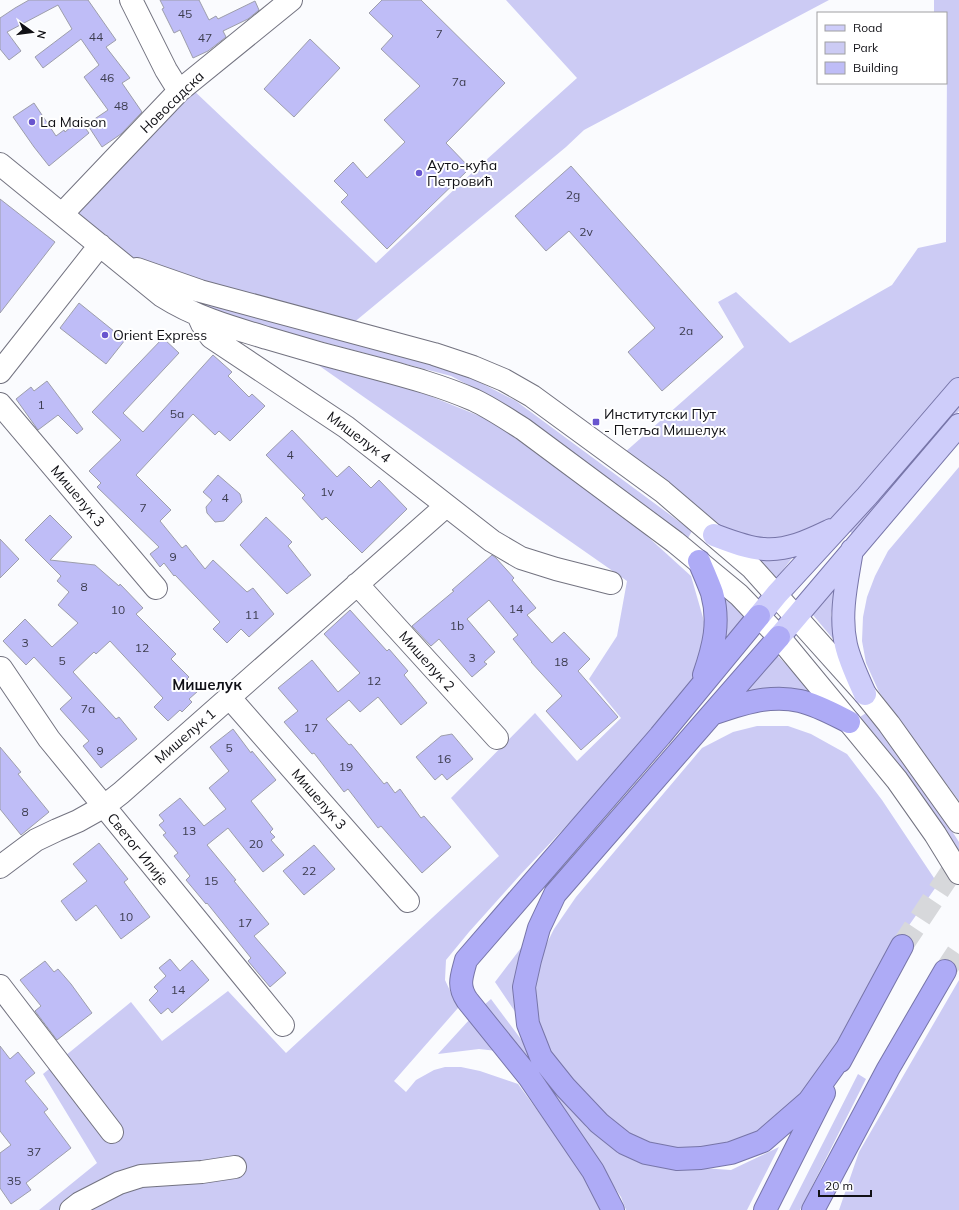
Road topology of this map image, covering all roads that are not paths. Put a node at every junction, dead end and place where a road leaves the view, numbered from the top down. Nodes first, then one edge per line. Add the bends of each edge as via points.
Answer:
1 (130, 0) edge
2 (291, 0) edge
3 (179, 91) junction
4 (0, 164) edge
5 (62, 214) junction
6 (100, 246) junction
7 (123, 263) junction
8 (198, 315) junction
9 (0, 372) edge
10 (959, 389) edge
11 (0, 404) edge
12 (959, 425) edge
13 (446, 506) junction
14 (840, 526) junction
15 (714, 535) junction
16 (852, 550) junction
17 (699, 561) junction
18 (611, 583) dead end
19 (357, 584) junction
20 (156, 588) dead end
21 (777, 594) junction
22 (759, 616) junction
23 (796, 617) junction
24 (779, 637) junction
25 (1, 668) edge
26 (699, 689) junction
27 (865, 694) junction
28 (229, 697) junction
29 (711, 714) junction
30 (849, 722) junction
31 (496, 738) dead end
32 (103, 807) junction
33 (959, 822) edge
34 (0, 867) edge
35 (959, 873) edge
36 (408, 901) dead end
37 (902, 946) tunnel mouth
38 (945, 971) tunnel mouth
39 (0, 986) edge
40 (282, 1025) dead end
41 (847, 1048) junction
42 (112, 1132) dead end
43 (846, 1150) junction
44 (235, 1168) dead end
45 (71, 1210) edge
46 (613, 1210) edge
47 (765, 1210) edge
48 (814, 1210) edge
49 (826, 1210) edge

1 - 3 street
2 - 3 street, Новосадска
3 - 5 street, Новосадска
4 - 5 street
5 - 6 street
6 - 7 street
6 - 9 street
7 - 8 street via 162,296
7 - 15 street via 200,291 434,354 504,380 532,396 662,492
8 - 13 street, Мишелук 4 via 211,337 346,427
8 - 17 street via 305,350 450,390 475,401 523,429
10 - 14 main road
11 - 20 street, Мишелук 3
12 - 16 main road
13 - 18 street, Мишелук 4 via 492,541 521,558
13 - 19 street, Мишелук 1
14 - 15 main road via 787,548 765,549 747,546
14 - 21 main road
15 - 21 street
16 - 23 main road
16 - 27 main road via 843,622 853,668
17 - 22 street via 740,595
17 - 26 highway via 711,592 716,622 716,633
19 - 28 street, Мишелук 1
19 - 31 street, Мишелук 2
21 - 22 main road
21 - 23 street
22 - 24 street
22 - 26 highway
23 - 24 main road
23 - 27 street
24 - 29 highway
24 - 30 street
25 - 32 street, Светог Илије via 49,739
26 - 46 highway via 466,960 460,983 467,1000 529,1077 593,1171
27 - 33 street
28 - 32 street, Мишелук 1
28 - 36 street, Мишелук 3
29 - 30 highway via 739,705 781,698 800,701
29 - 41 highway via 555,894 539,928 524,987 528,1024 541,1057 599,1123 624,1143 646,1152 677,1159 731,1153 763,1141 809,1101
30 - 35 street via 897,780
32 - 34 street, Мишелук 1 via 36,840
32 - 40 street, Светог Илије
37 - 41 highway
38 - 43 highway via 888,1069
39 - 42 street
41 - 47 highway
43 - 48 highway
43 - 49 highway
44 - 45 street via 141,1176 119,1183

